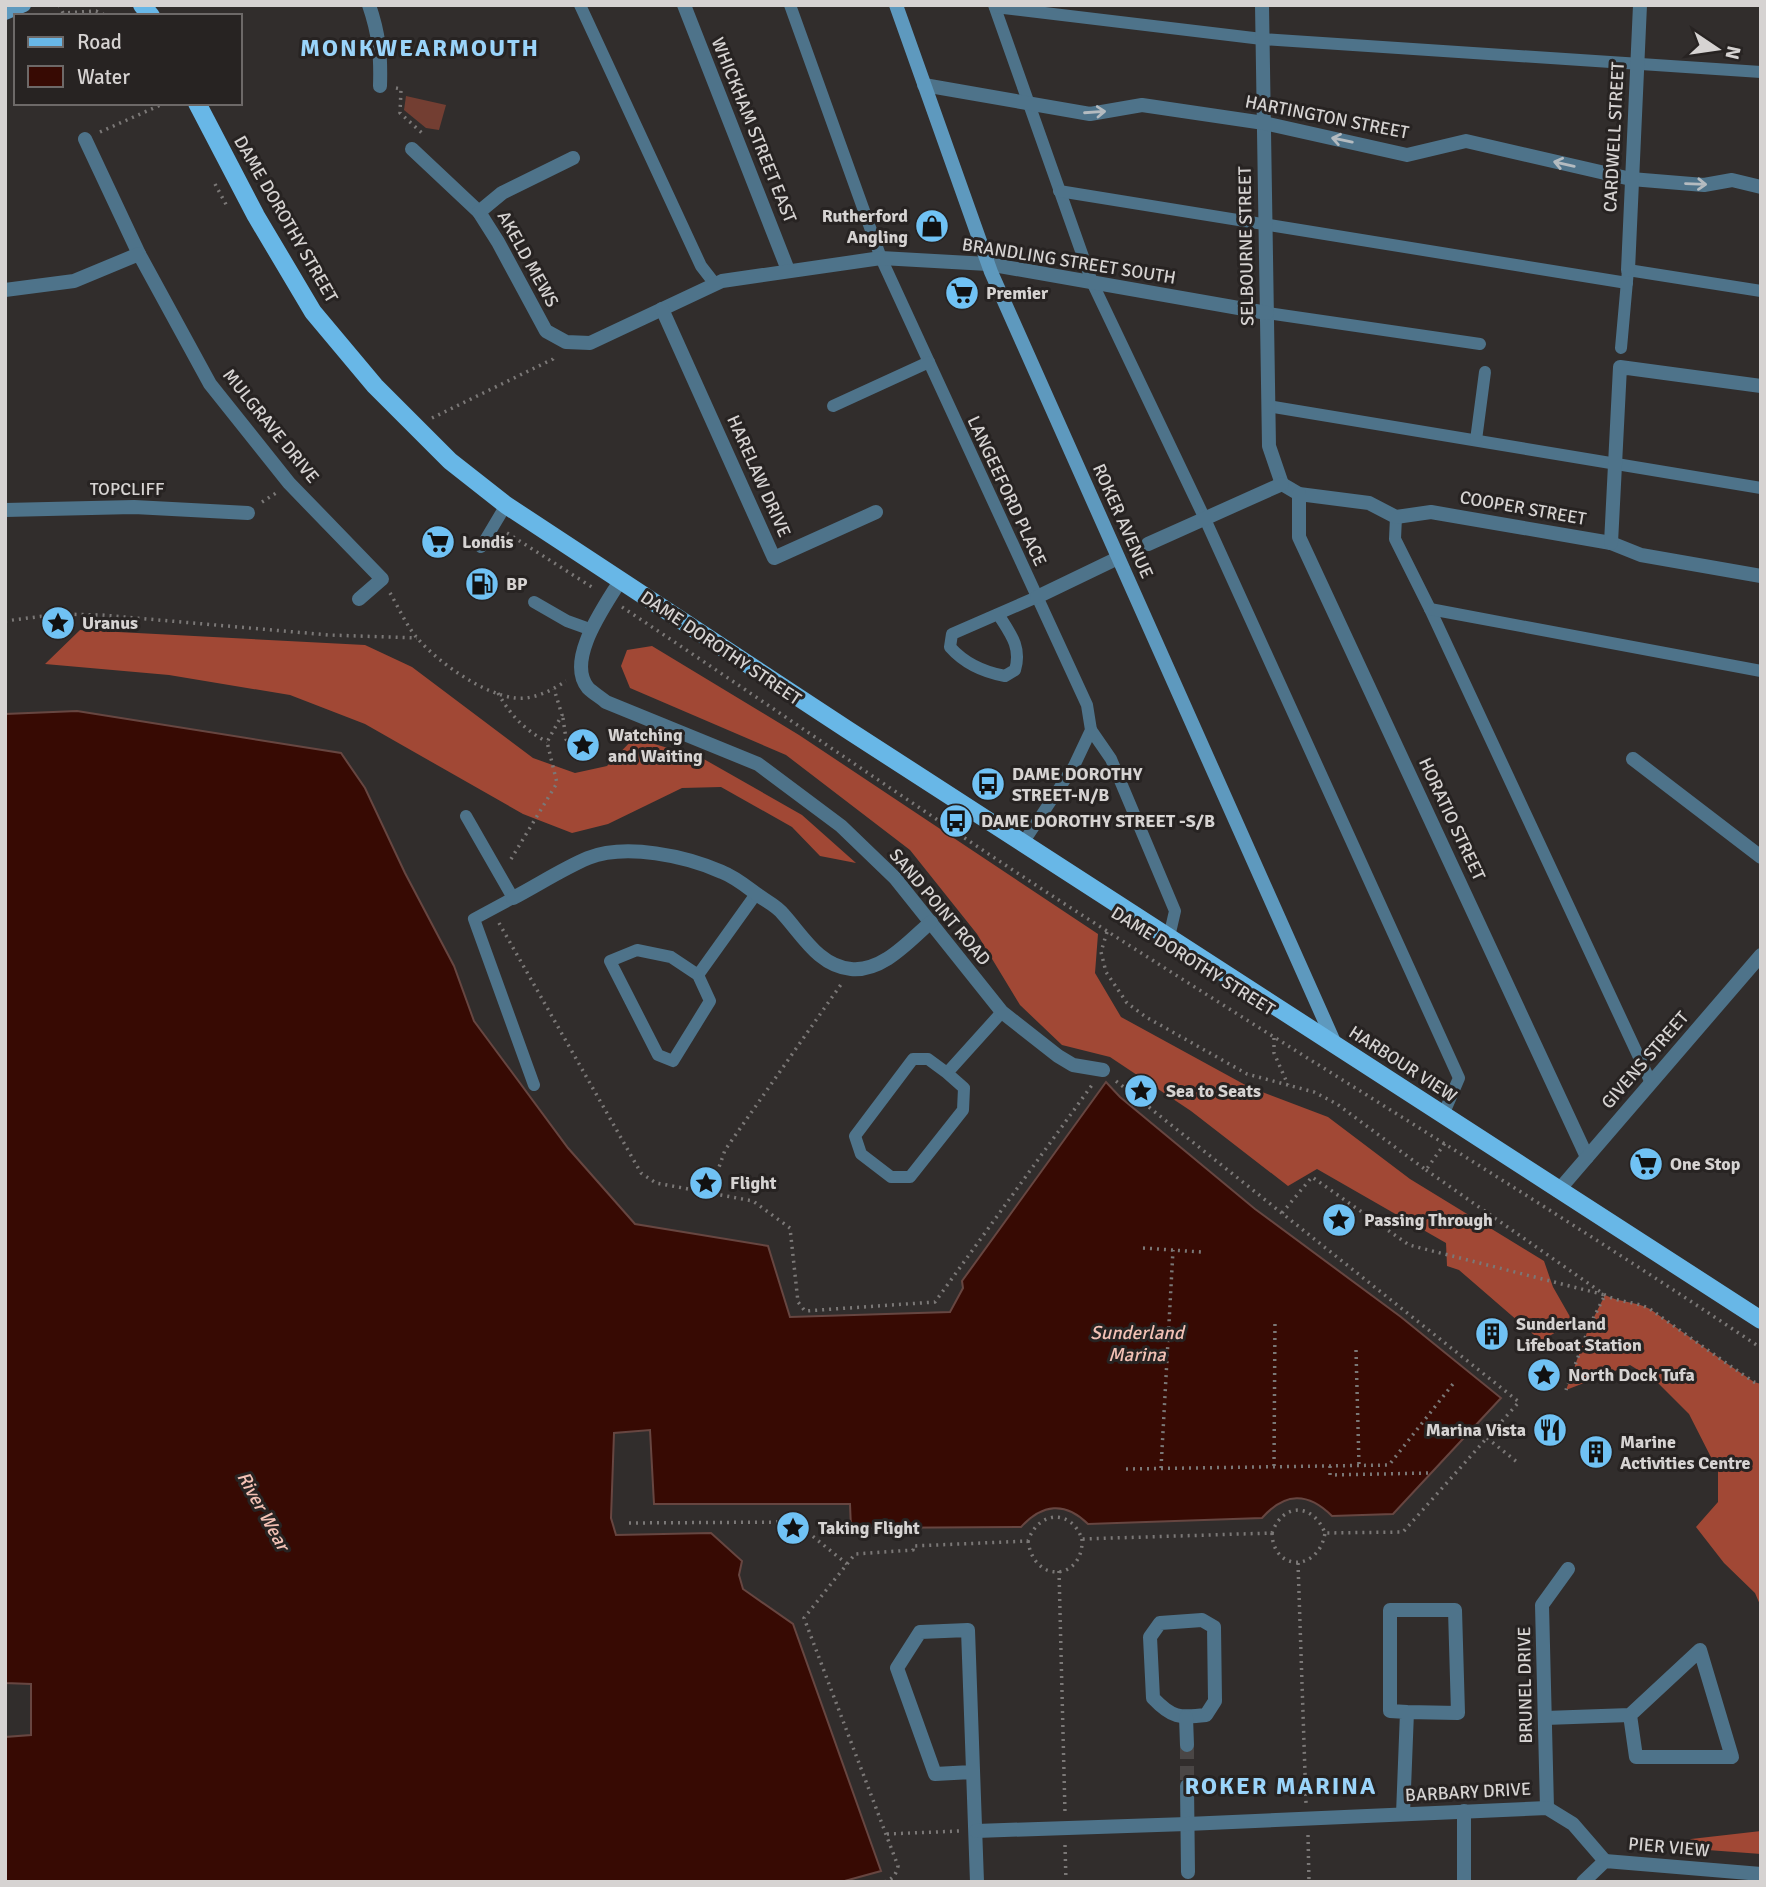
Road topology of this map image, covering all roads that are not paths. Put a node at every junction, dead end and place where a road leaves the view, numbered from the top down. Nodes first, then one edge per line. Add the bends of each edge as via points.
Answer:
1 (24, 5) edge
2 (369, 5) edge
3 (580, 5) edge
4 (684, 5) edge
5 (790, 5) edge
6 (896, 5) edge
7 (1262, 5) edge
8 (1640, 5) edge
9 (995, 6) edge
10 (5, 13) edge
11 (1262, 39) junction
12 (1637, 64) junction
13 (1761, 72) edge
14 (925, 85) junction
15 (380, 86) road end
16 (1028, 103) junction
17 (198, 105) edge
18 (1264, 123) junction
19 (85, 139) road end
20 (412, 149) road end
21 (573, 158) dead end
22 (1630, 179) junction
23 (1761, 187) edge
24 (1059, 191) junction
25 (479, 212) junction
26 (1265, 223) junction
27 (139, 254) junction
28 (881, 258) junction
29 (988, 264) junction
30 (788, 270) junction
31 (1627, 276) junction
32 (1092, 282) junction
33 (715, 284) junction
34 (5, 290) edge
35 (1761, 291) edge
36 (662, 309) junction
37 (1266, 313) junction
38 (1480, 344) dead end
39 (1621, 348) dead end
40 (929, 362) junction
41 (1485, 372) dead end
42 (1761, 386) edge
43 (833, 405) dead end
44 (1268, 406) junction
45 (1476, 440) junction
46 (1615, 463) junction
47 (1282, 484) junction
48 (1761, 488) edge
49 (1299, 494) junction
50 (506, 505) junction
51 (5, 510) edge
52 (876, 512) dead end
53 (248, 513) road end
54 (1396, 517) junction
55 (1205, 519) junction
56 (1611, 543) junction
57 (1148, 544) dead end
58 (481, 547) dead end
59 (1118, 558) junction
60 (1761, 576) edge
61 (620, 581) junction
62 (1037, 597) junction
63 (359, 599) dead end
64 (534, 602) dead end
65 (1430, 609) junction
66 (999, 614) junction
67 (592, 630) junction
68 (1761, 671) edge
69 (1091, 730) junction
70 (1633, 759) dead end
71 (466, 816) dead end
72 (1023, 843) junction
73 (1761, 858) edge
74 (756, 894) junction
75 (513, 898) junction
76 (930, 922) junction
77 (1169, 937) junction
78 (1761, 955) edge
79 (698, 975) junction
80 (1002, 1012) junction
81 (1335, 1044) junction
82 (1103, 1070) road end
83 (947, 1073) junction
84 (1651, 1083) junction
85 (534, 1084) dead end
86 (1443, 1115) junction
87 (1587, 1157) junction
88 (1558, 1191) junction
89 (1761, 1320) edge
90 (1568, 1569) dead end
91 (1407, 1712) junction
92 (1630, 1715) junction
93 (1186, 1717) junction
94 (1545, 1718) junction
95 (1186, 1745) tunnel mouth
96 (972, 1773) junction
97 (1187, 1786) tunnel mouth
98 (1547, 1808) junction
99 (1464, 1811) junction
100 (1403, 1814) junction
101 (1187, 1824) junction
102 (976, 1831) junction
103 (1605, 1861) junction
104 (1188, 1872) dead end
105 (1761, 1874) edge
106 (976, 1882) edge
107 (1464, 1882) edge
108 (1583, 1882) edge

1 - 10 street
2 - 15 street via 378,31
3 - 33 lane via 701,266
4 - 30 street, WHICKHAM STREET EAST
5 - 28 lane, LANGEEFORD PLACE
6 - 14 street, ROKER AVENUE
7 - 11 street, SELBOURNE STREET
8 - 12 street, CARDWELL STREET
9 - 11 lane
9 - 16 lane
11 - 12 lane
11 - 18 street, SELBOURNE STREET
12 - 13 lane
12 - 22 street, CARDWELL STREET
14 - 16 street, HARTINGTON STREET
14 - 29 street, ROKER AVENUE
16 -> 18 street, HARTINGTON STREET via 1090,114 1142,105
16 - 24 lane
17 - 50 main road, DAME DOROTHY STREET via 313,312 375,386 450,461
22 -> 18 street, HARTINGTON STREET via 1466,141 1407,155
18 - 26 street, SELBOURNE STREET
19 - 27 street, MULGRAVE DRIVE
20 - 25 street, AKELD MEWS
21 - 25 street via 502,192
22 -> 23 street, HARTINGTON STREET via 1704,185 1732,180
22 - 31 street, CARDWELL STREET
24 - 26 lane
24 - 32 lane
25 - 36 street, AKELD MEWS via 546,331 566,342 590,343
26 - 31 lane
26 - 37 street, SELBOURNE STREET
27 - 34 street via 74,281
27 - 63 street, MULGRAVE DRIVE via 211,384 289,483 382,579
28 - 29 street, BRANDLING STREET SOUTH
28 - 30 street, BRANDLING STREET SOUTH
28 - 40 lane, LANGEEFORD PLACE
29 - 32 street, BRANDLING STREET SOUTH
29 - 59 street, ROKER AVENUE
30 - 33 street, BRANDLING STREET SOUTH
31 - 35 lane
31 - 39 lane
32 - 37 street, BRANDLING STREET SOUTH
32 - 55 lane
33 - 36 street, BRANDLING STREET SOUTH
36 - 52 street, HARELAW DRIVE via 774,558
37 - 38 lane
37 - 44 street, SELBOURNE STREET
40 - 43 lane
40 - 62 lane, LANGEEFORD PLACE
41 - 45 lane
42 - 46 street via 1620,367
44 - 45 lane
44 - 47 street, SELBOURNE STREET via 1269,446
45 - 46 lane
46 - 48 lane
46 - 56 street
47 - 49 street
47 - 55 street
49 - 54 street via 1369,503
49 - 87 street, HORATIO STREET via 1299,537
50 - 58 lane
50 - 61 main road, DAME DOROTHY STREET
51 - 53 street, TOPCLIFF via 134,507
54 - 56 street, COOPER STREET via 1431,512
54 - 65 lane via 1395,539
55 - 57 street
55 - 86 lane via 1459,1078
56 - 60 street, COOPER STREET via 1641,555
59 - 62 street
59 - 81 street, ROKER AVENUE
61 - 67 street
61 - 72 main road, DAME DOROTHY STREET
62 - 66 lane
62 - 69 lane, LANGEEFORD PLACE via 1087,705
64 - 67 lane
65 - 68 lane
65 - 84 lane
66 - 66 lane via 1019,658 1015,670 1005,676 973,666 950,647 952,634
67 - 76 street, SAND POINT ROAD via 581,671 587,687 606,702 758,764 841,826 895,878
69 - 72 lane via 1074,766
69 - 77 lane via 1111,759 1175,911
70 - 73 street
71 - 75 lane
72 - 77 main road, HARBOUR VIEW
74 - 75 street via 725,873 690,860 634,851 589,858
74 - 76 street via 781,911 815,953 852,970 883,961
74 - 79 lane
75 - 85 lane via 474,919
76 - 80 street, SAND POINT ROAD
77 - 81 main road, HARBOUR VIEW
78 - 84 street, GIVENS STREET
79 - 79 lane via 710,1001 673,1061 658,1055 610,961 637,950 671,957
80 - 82 street, SAND POINT ROAD via 1073,1065
80 - 83 lane
81 - 86 main road, HARBOUR VIEW
83 - 83 lane via 964,1088 963,1110 910,1177 891,1177 861,1154 855,1136 913,1059 928,1059
84 - 87 street, GIVENS STREET
86 - 88 main road, HARBOUR VIEW
87 - 88 street, GIVENS STREET
88 - 89 main road, HARBOUR VIEW
90 - 94 street, BRUNEL DRIVE via 1542,1605
91 - 91 street via 1390,1711 1390,1610 1455,1610 1458,1713
91 - 100 street
92 - 92 street via 1700,1650 1732,1757 1636,1757
92 - 94 street
93 - 93 street via 1168,1714 1153,1698 1150,1637 1160,1623 1202,1620 1214,1627 1215,1701 1206,1715
93 - 95 street
94 - 98 street, BRUNEL DRIVE
96 - 96 street via 935,1774 897,1668 920,1632 968,1630
96 - 102 street
97 - 101 street
98 - 99 street, BARBARY DRIVE
98 - 103 street, BARBARY DRIVE via 1573,1824
99 - 100 street, BARBARY DRIVE
99 - 107 street
100 - 101 street, BARBARY DRIVE
101 - 102 street, BARBARY DRIVE
101 - 104 street
102 - 106 street
103 - 105 street, PIER VIEW
103 - 108 street, PIER VIEW

